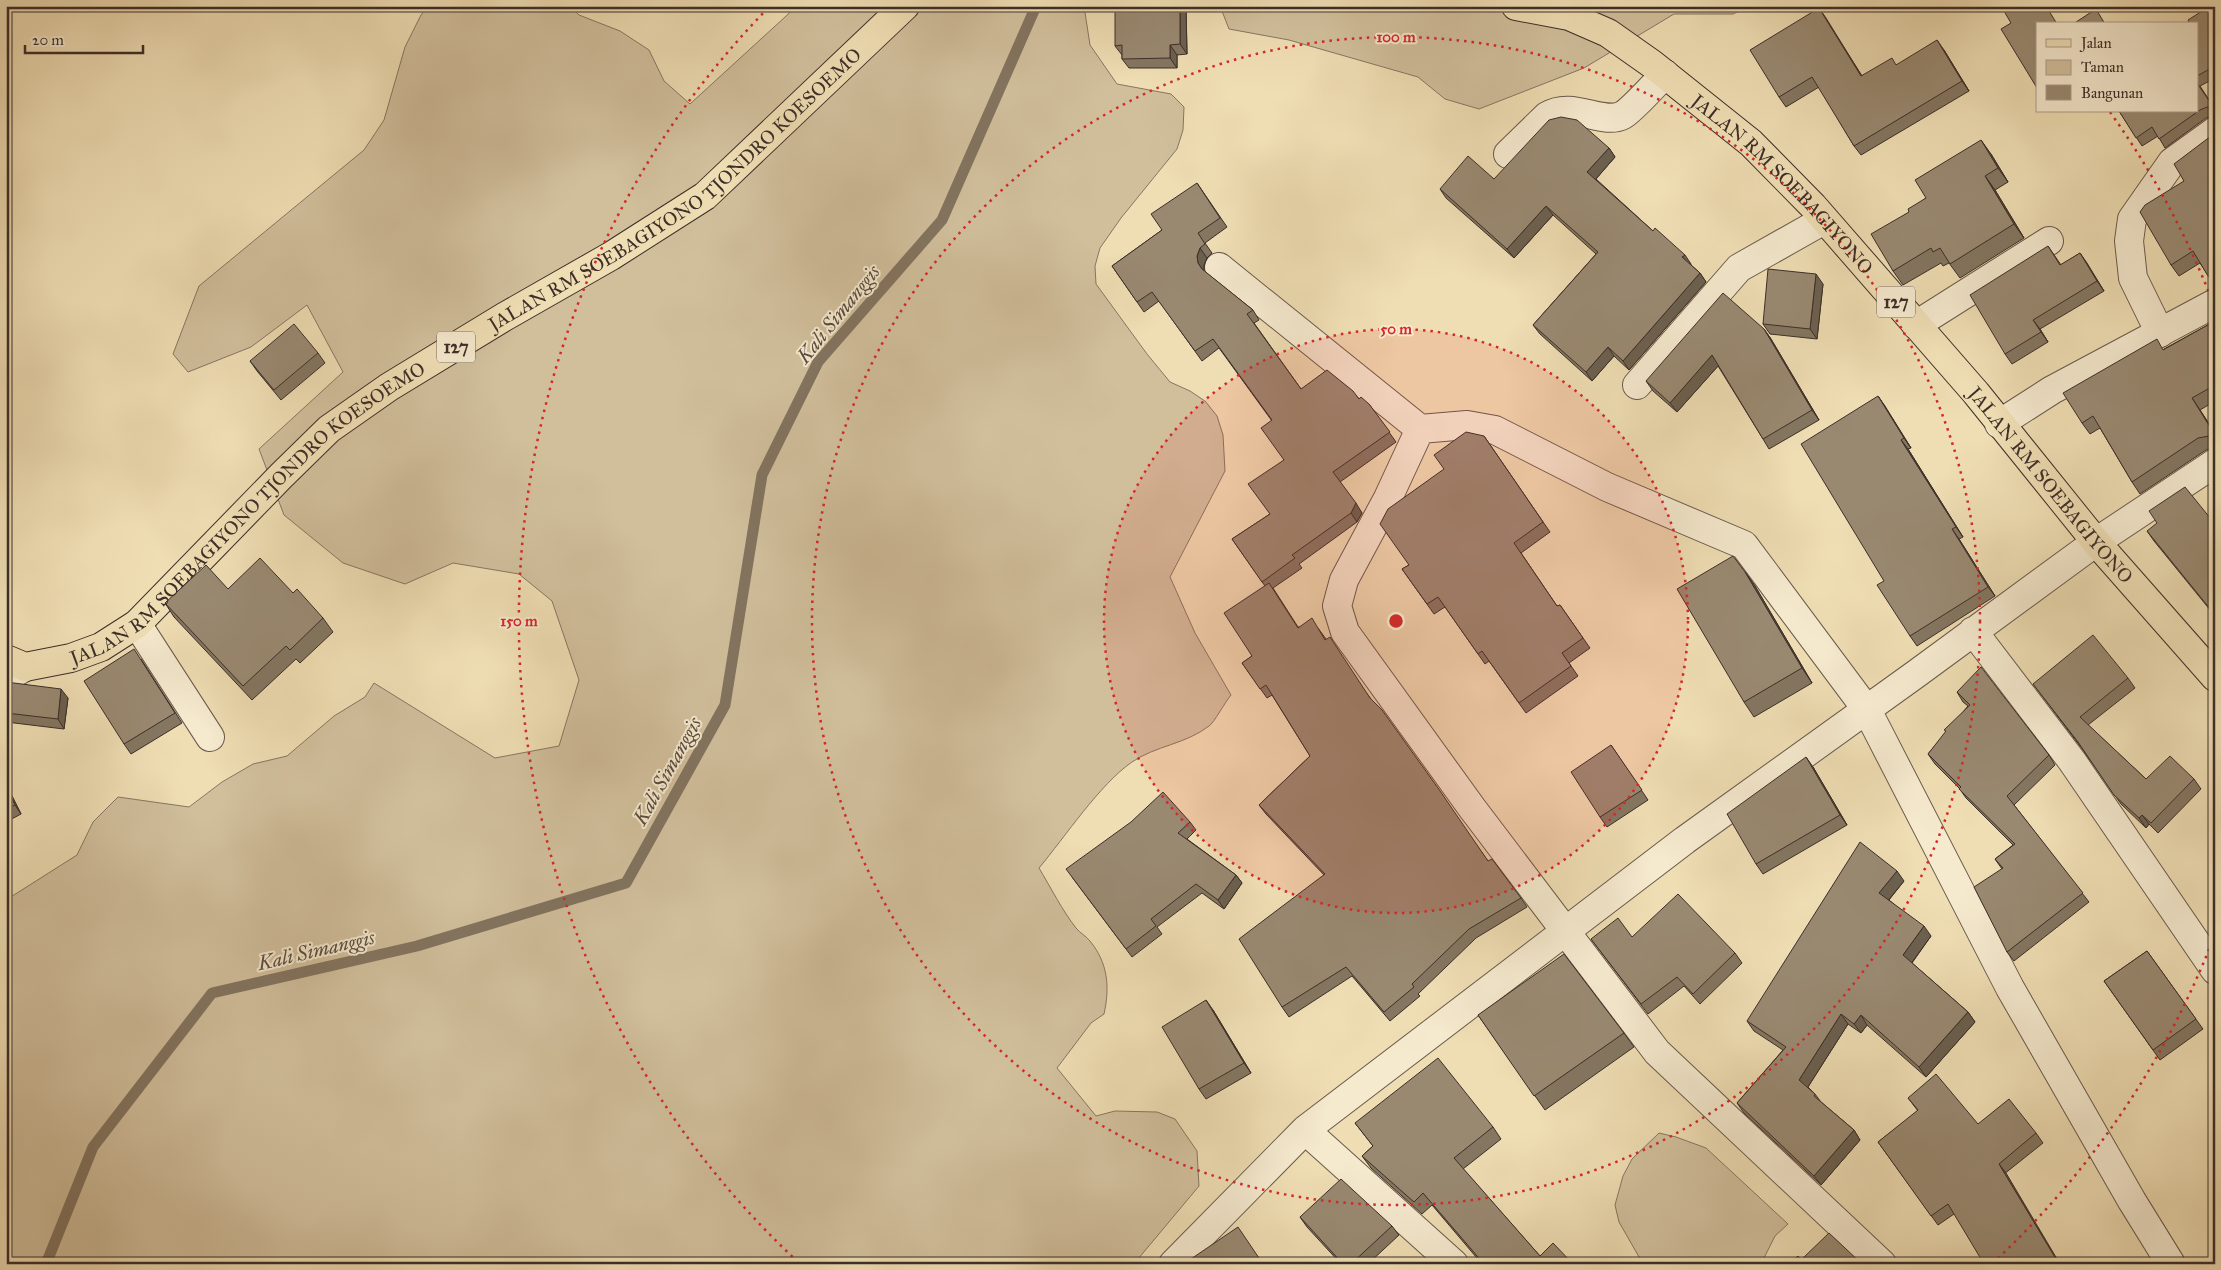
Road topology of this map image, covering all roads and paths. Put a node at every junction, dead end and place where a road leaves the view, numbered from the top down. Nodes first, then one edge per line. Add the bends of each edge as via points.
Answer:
1 (905, 6) edge
2 (1516, 6) edge
3 (1665, 74) junction
4 (2215, 131) edge
5 (1508, 154) dead end
6 (1824, 220) junction
7 (2049, 241) dead end
8 (1220, 266) dead end
9 (2215, 303) edge
10 (1916, 326) junction
11 (2160, 332) junction
12 (1637, 385) dead end
13 (1999, 424) junction
14 (1420, 429) junction
15 (2215, 463) edge
16 (2096, 542) junction
17 (137, 624) junction
18 (1972, 631) junction
19 (13, 668) edge
20 (2215, 677) edge
21 (1867, 710) junction
22 (210, 737) dead end
23 (1566, 930) junction
24 (2215, 970) edge
25 (1305, 1130) junction
26 (1173, 1264) edge
27 (1454, 1264) edge
28 (1882, 1264) edge
29 (2171, 1264) edge

1 - 17 main road, JALAN RM SOEBAGIYONO TJONDRO KOESOEMO / 127 via 705,196 611,256 389,387 329,429
2 - 3 main road, JALAN RM SOEBAGIYONO / 127 via 1569,16 1608,33
3 - 5 street via 1622,115 1605,118 1562,110 1554,112
3 - 6 main road, JALAN RM SOEBAGIYONO / 127 via 1751,143
4 - 11 street via 2172,162 2132,219 2129,241 2132,278
6 - 10 main road, JALAN RM SOEBAGIYONO / 127
6 - 12 street via 1739,268
7 - 10 street
8 - 14 street
9 - 11 street
10 - 13 main road, JALAN RM SOEBAGIYONO / 127 via 1993,413
11 - 13 street via 2052,390
13 - 16 main road, JALAN RM SOEBAGIYONO / 127
14 - 21 street via 1467,425 1495,430 1607,487 1744,545
14 - 23 street via 1344,580 1337,606 1345,632 1472,808
15 - 16 street
16 - 18 street
16 - 20 main road, JALAN RM SOEBAGIYONO / 127
17 - 19 main road, JALAN RM SOEBAGIYONO TJONDRO KOESOEMO / 127 via 101,647 71,658
17 - 22 street
18 - 21 street
18 - 24 street via 2072,761
21 - 23 street via 1684,840
21 - 29 street via 2010,988
23 - 25 street
23 - 28 street via 1658,1052
25 - 26 street
25 - 27 street

